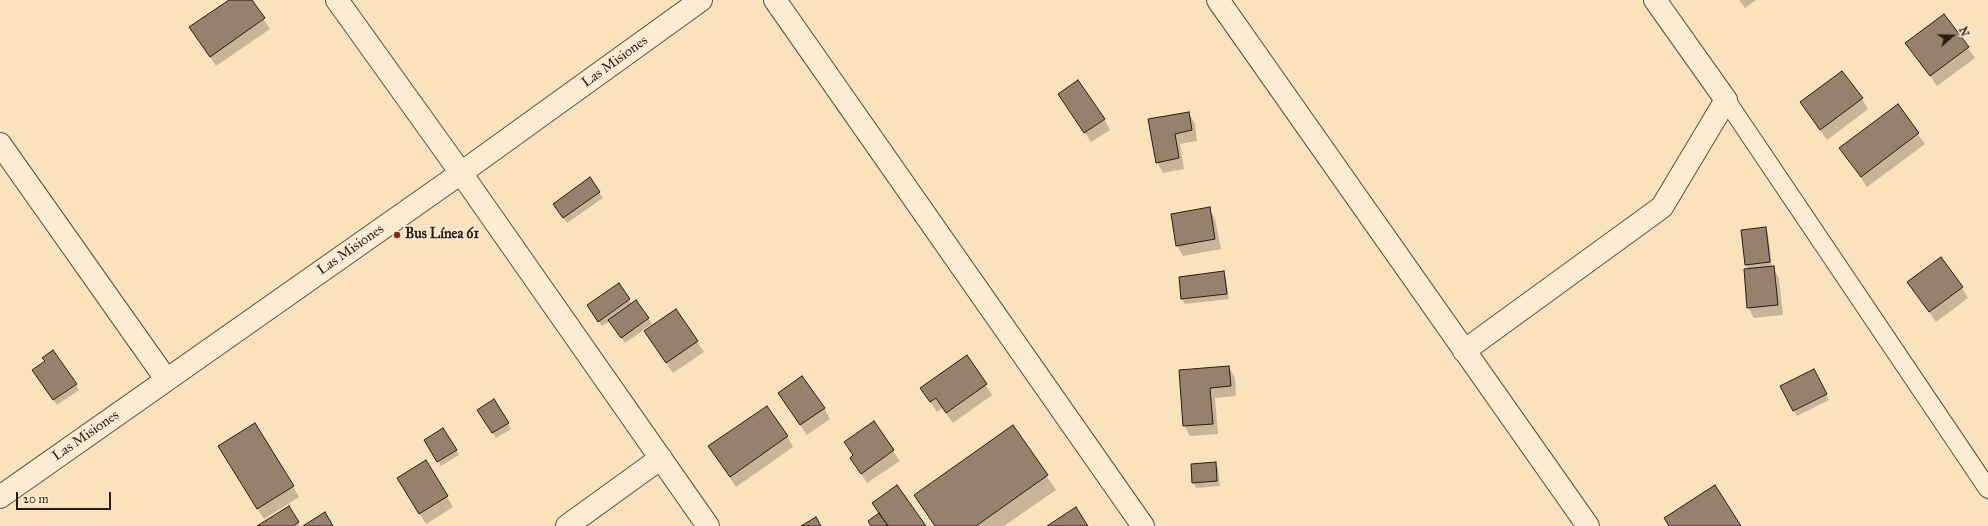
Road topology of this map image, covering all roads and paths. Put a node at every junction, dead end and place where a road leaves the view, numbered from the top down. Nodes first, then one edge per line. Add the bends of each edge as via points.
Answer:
1 (337, 0) edge
2 (701, 0) edge
3 (775, 0) edge
4 (1218, 0) edge
5 (1655, 0) edge
6 (1726, 100) junction
7 (0, 144) edge
8 (461, 173) junction
9 (1464, 351) junction
10 (166, 379) junction
11 (661, 458) junction
12 (1988, 489) edge
13 (0, 497) edge
14 (567, 526) edge
15 (708, 526) edge
16 (1144, 526) edge
17 (1588, 526) edge

1 - 8 street
2 - 8 street, Las Misiones
3 - 16 street
4 - 9 street
5 - 6 street
6 - 9 street via 1662,207
6 - 12 lane
7 - 10 street
8 - 10 street, Las Misiones
8 - 11 street
9 - 17 street
10 - 13 street, Las Misiones
11 - 14 street
11 - 15 street

